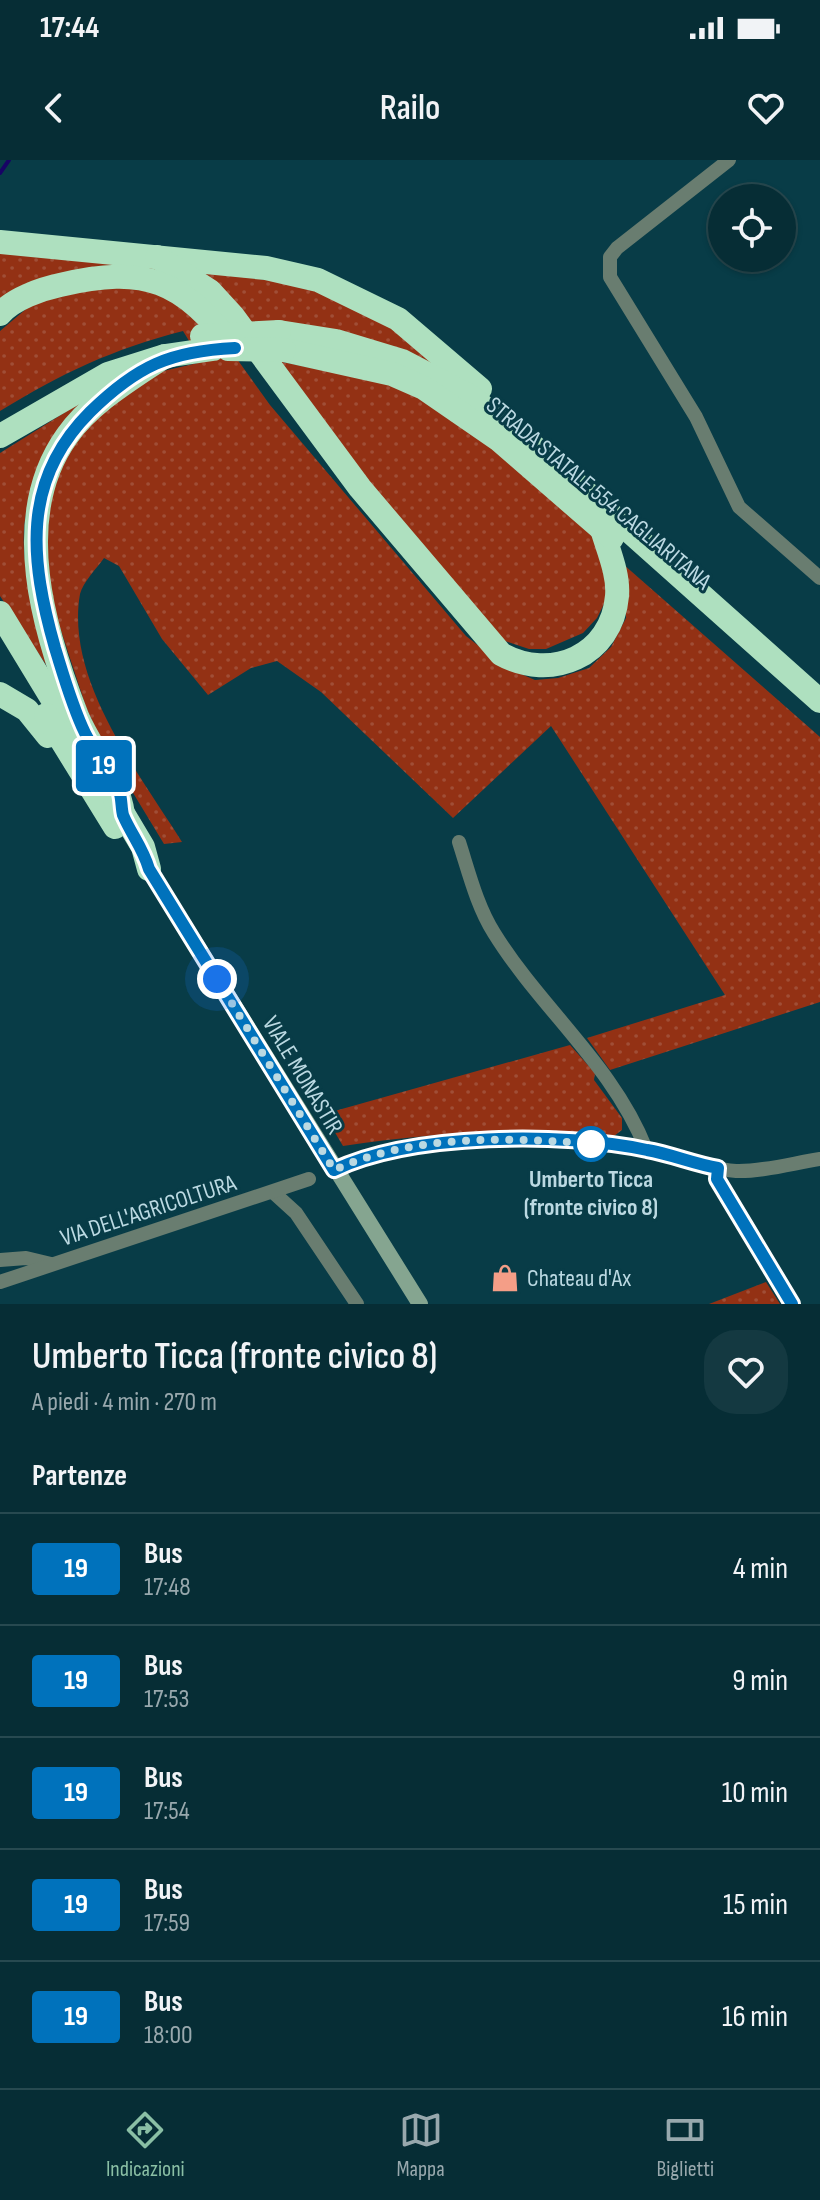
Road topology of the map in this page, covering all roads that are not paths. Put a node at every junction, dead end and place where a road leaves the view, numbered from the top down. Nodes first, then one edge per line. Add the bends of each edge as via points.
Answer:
1 (729, 160) edge
2 (0, 242) edge
3 (157, 257) junction
4 (0, 314) edge
5 (281, 341) junction
6 (208, 342) junction
7 (165, 356) junction
8 (0, 419) edge
9 (0, 436) edge
10 (544, 455) junction
11 (360, 488) junction
12 (602, 529) junction
13 (820, 578) edge
14 (0, 613) edge
15 (0, 640) edge
16 (0, 694) edge
17 (820, 701) edge
18 (820, 720) edge
19 (117, 817) junction
20 (459, 842) dead end
21 (149, 869) joint
22 (646, 1149) junction
23 (820, 1159) edge
24 (718, 1168) junction
25 (334, 1170) junction
26 (309, 1179) dead end
27 (274, 1193) junction
28 (0, 1260) edge
29 (54, 1264) junction
30 (0, 1282) edge
31 (357, 1304) edge
32 (420, 1304) edge
33 (792, 1304) edge

1 - 13 street via 617,248 610,257 610,277 696,417 739,507
2 - 3 highway
3 - 10 highway via 266,268 318,280 359,298 398,319 443,357 518,421
3 - 11 highway via 210,291 232,315
4 - 11 highway via 42,289 82,280 150,279 174,289 216,324 260,381
5 - 6 highway, STRADA STATALE 554 CAGLIARITANA, bridge
5 - 10 highway, STRADA STATALE 554 CAGLIARITANA via 336,341 402,361 471,397
5 - 12 highway, STRADA STATALE 554 CAGLIARITANA via 424,388 498,439
6 - 7 highway, STRADA STATALE 554 CAGLIARITANA
6 - 8 highway, STRADA STATALE 554 CAGLIARITANA via 112,360
7 - 9 highway, STRADA STATALE 554 CAGLIARITANA via 108,374
7 - 19 highway via 107,395 67,436 44,479 34,531 41,592 66,683 87,736 120,793
10 - 17 highway, STRADA STATALE 554 CAGLIARITANA
11 - 12 highway via 484,638 524,665 575,660 609,627 618,593
12 - 18 highway, STRADA STATALE 554 CAGLIARITANA
14 - 19 highway
15 - 19 highway
16 - 19 highway via 27,710 43,728 94,809
19 - 21 highway via 143,847
20 - 22 street via 494,933 588,1050 634,1117
21 - 25 main road, VIALE MONASTIR
22 - 24 street
22 - 25 street via 546,1139 436,1144
23 - 24 street via 738,1171
24 - 33 street via 717,1179
25 - 32 main road, VIALE MONASTIR
26 - 27 street, VIA DELL'AGRICOLTURA
27 - 29 street, VIA DELL'AGRICOLTURA
27 - 31 street via 296,1213
28 - 29 street
29 - 30 street, VIA DELL'AGRICOLTURA

